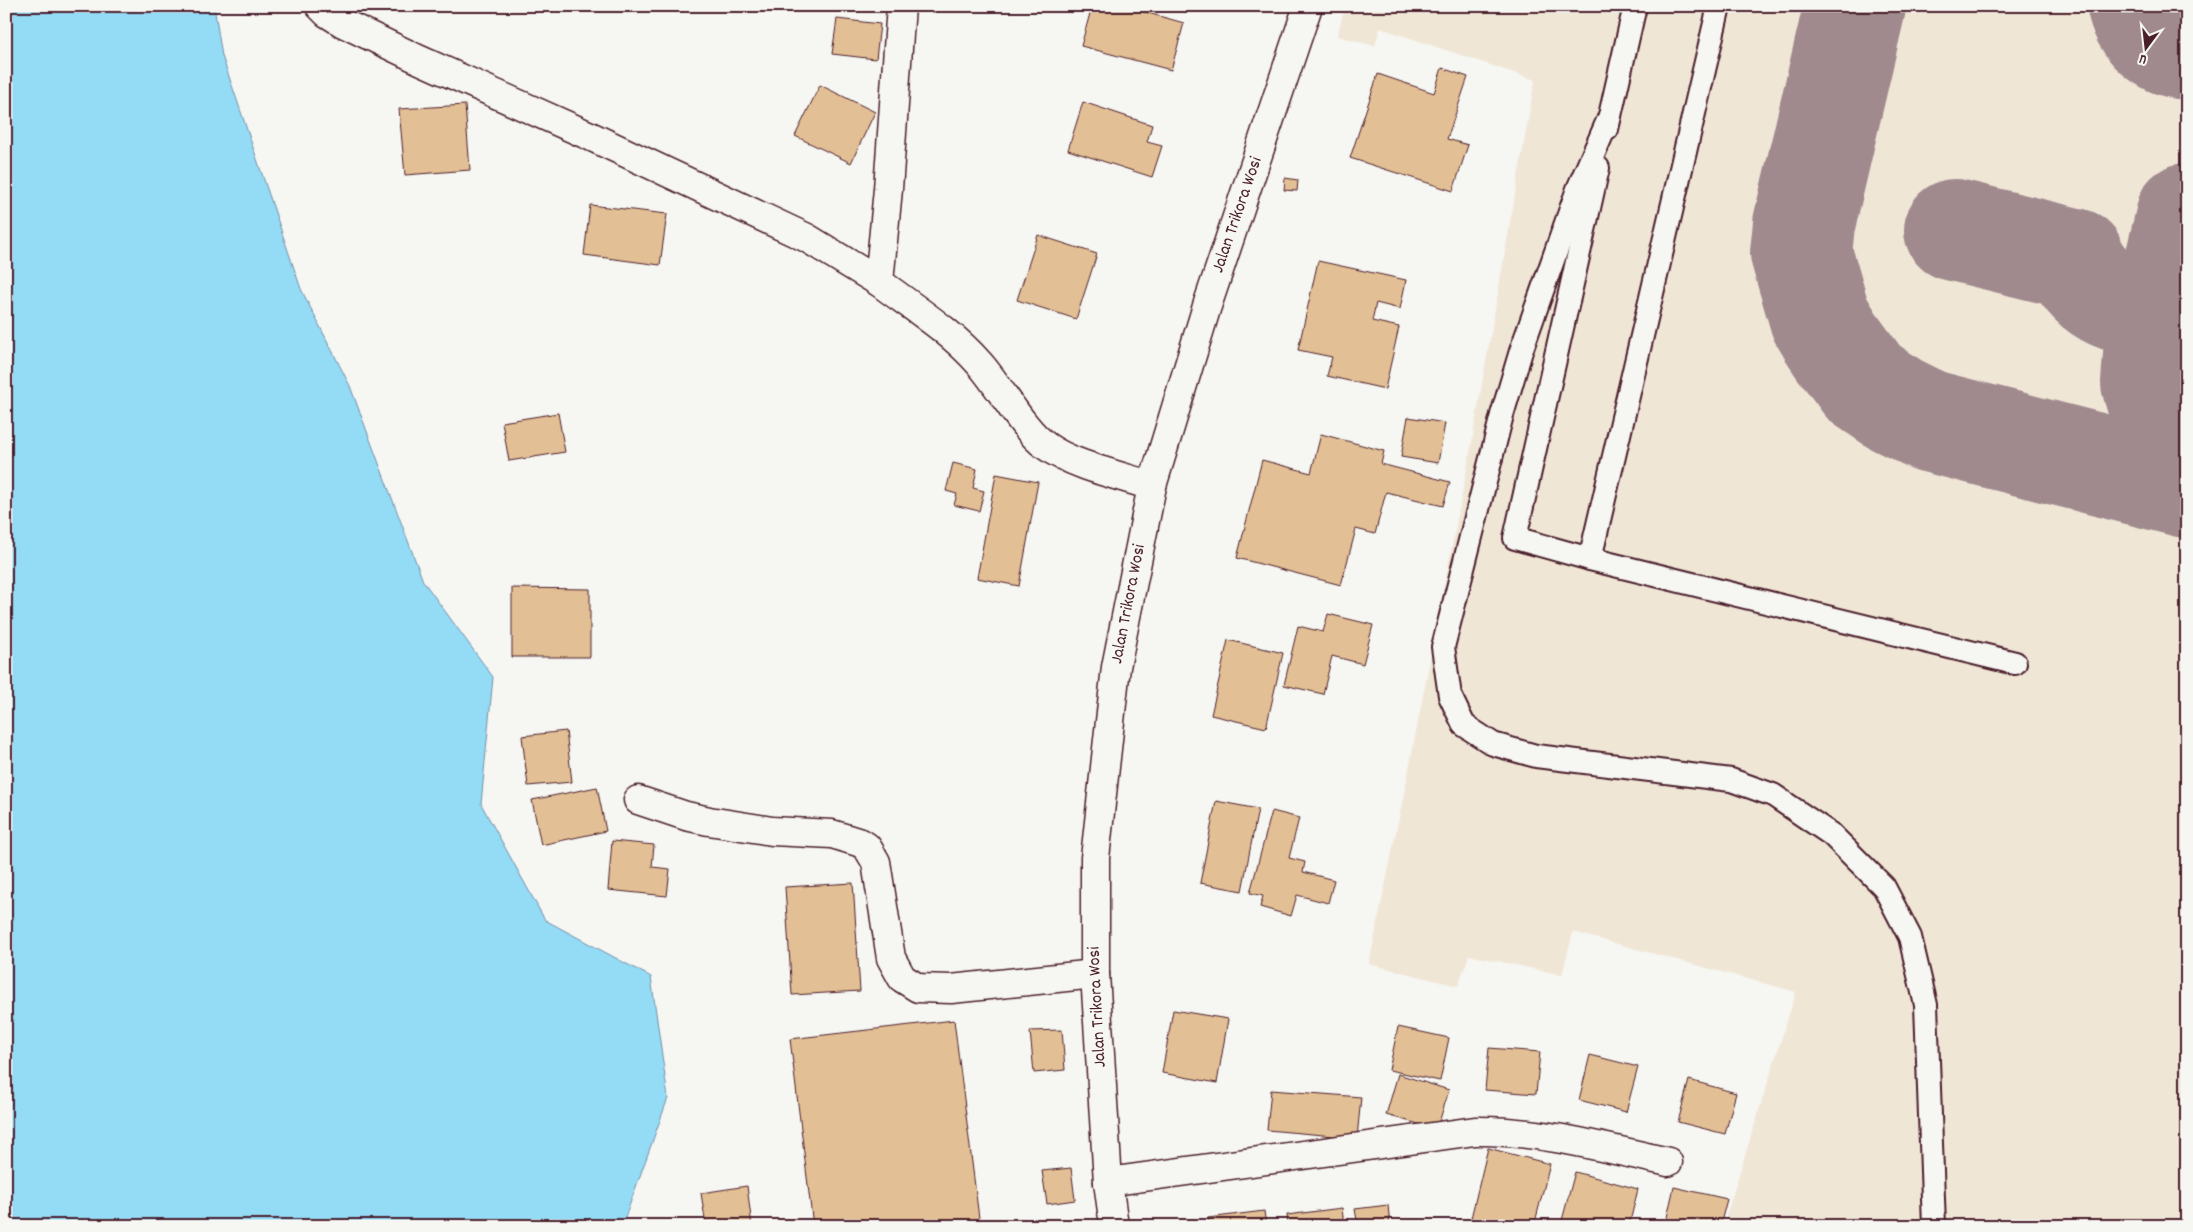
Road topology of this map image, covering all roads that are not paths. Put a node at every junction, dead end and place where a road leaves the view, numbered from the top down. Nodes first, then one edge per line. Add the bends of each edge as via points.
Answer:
1 (320, 6) edge
2 (900, 6) edge
3 (1308, 6) edge
4 (1635, 6) edge
5 (1720, 6) edge
6 (1610, 116) junction
7 (879, 282) junction
8 (1152, 486) junction
9 (1590, 559) junction
10 (2015, 663) dead end
11 (638, 800) dead end
12 (1095, 974) junction
13 (1668, 1162) dead end
14 (1108, 1182) junction
15 (1114, 1226) edge
16 (1934, 1226) edge

1 - 7 street via 343,23 420,60 807,238
2 - 7 street via 888,198
3 - 8 street, Jalan Trikora Wosi via 1207,306
4 - 6 lane
5 - 9 lane
6 - 9 lane via 1515,538
6 - 16 lane via 1578,189 1502,415 1443,647 1450,696 1464,725 1493,744 1536,756 1731,780 1773,795 1832,835 1884,886 1910,937 1926,1005
7 - 8 street via 964,347 1046,446 1070,459
8 - 12 street, Jalan Trikora Wosi via 1111,701 1096,858
9 - 10 lane
11 - 12 street via 709,821 772,831 832,834 867,847 876,862 891,958 902,978 918,988 951,989
12 - 14 street, Jalan Trikora Wosi
13 - 14 street via 1564,1140 1502,1131 1474,1131
14 - 15 street, Jalan Trikora Wosi

